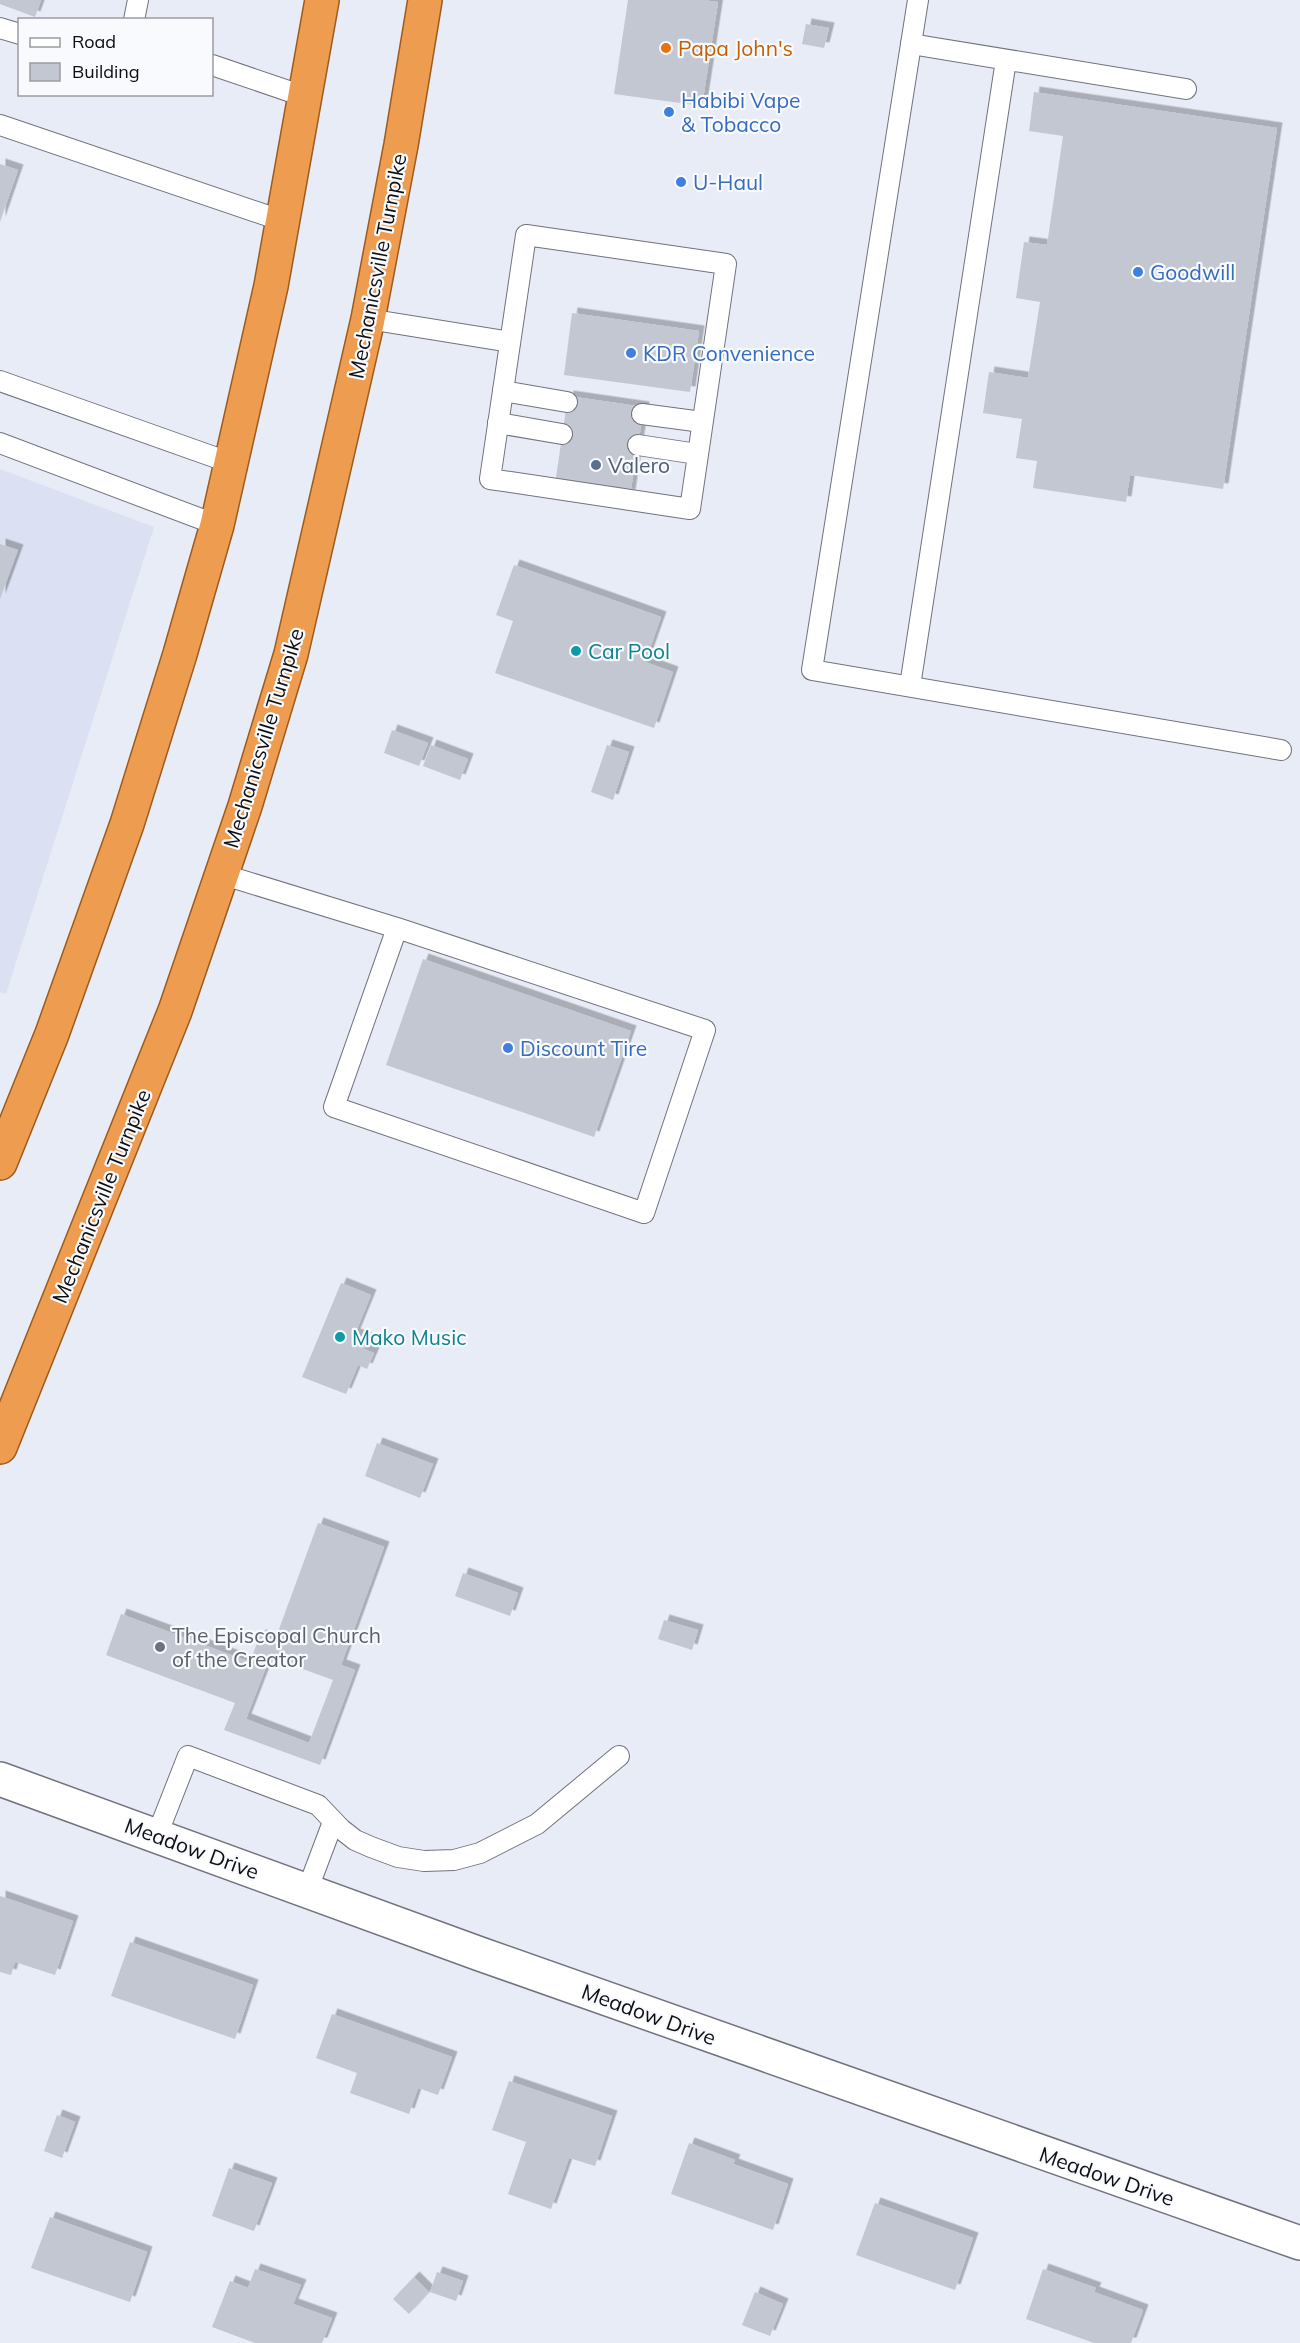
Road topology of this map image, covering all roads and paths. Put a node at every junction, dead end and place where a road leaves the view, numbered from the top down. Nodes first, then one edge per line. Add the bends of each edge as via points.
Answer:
1 (138, 0) edge
2 (322, 0) edge
3 (425, 0) edge
4 (918, 0) edge
5 (134, 18) edge
6 (0, 28) edge
7 (18, 33) edge
8 (911, 44) junction
9 (1006, 60) junction
10 (213, 65) edge
11 (1186, 89) dead end
12 (306, 97) junction
13 (0, 125) edge
14 (284, 221) junction
15 (368, 319) junction
16 (510, 342) junction
17 (0, 381) edge
18 (503, 391) junction
19 (567, 402) dead end
20 (642, 414) dead end
21 (702, 422) junction
22 (498, 423) junction
23 (562, 434) dead end
24 (0, 443) edge
25 (638, 445) dead end
26 (697, 454) junction
27 (231, 463) junction
28 (217, 525) junction
29 (910, 686) junction
30 (1281, 750) dead end
31 (221, 874) junction
32 (397, 928) junction
33 (0, 1163) edge
34 (0, 1447) edge
35 (619, 1756) dead end
36 (0, 1779) edge
37 (333, 1822) junction
38 (157, 1835) junction
39 (307, 1891) junction
40 (1300, 2243) edge

1 - 5 lane
2 - 12 highway
3 - 15 highway, Mechanicsville Turnpike
4 - 8 lane
6 - 7 lane
8 - 9 lane
8 - 29 lane via 812,670
9 - 11 lane
9 - 29 lane
10 - 12 lane
12 - 14 highway
13 - 14 lane
14 - 27 highway
15 - 16 lane
15 - 31 highway, Mechanicsville Turnpike via 291,654
16 - 18 lane
16 - 21 lane via 526,235 726,264
17 - 27 lane
18 - 19 lane
18 - 22 lane
20 - 21 lane
21 - 26 lane
22 - 23 lane
22 - 26 lane via 490,480 690,509
24 - 28 lane
25 - 26 lane
27 - 28 highway
28 - 33 highway via 127,824 52,1034
29 - 30 lane
31 - 32 lane
31 - 34 highway, Mechanicsville Turnpike via 175,1011
32 - 32 lane via 705,1030 644,1213 334,1107
35 - 37 lane via 537,1824 480,1853 454,1860 398,1857 355,1840
36 - 38 street, Meadow Drive
37 - 38 lane via 318,1804 188,1756
37 - 39 lane
38 - 39 street, Meadow Drive
39 - 40 street, Meadow Drive

